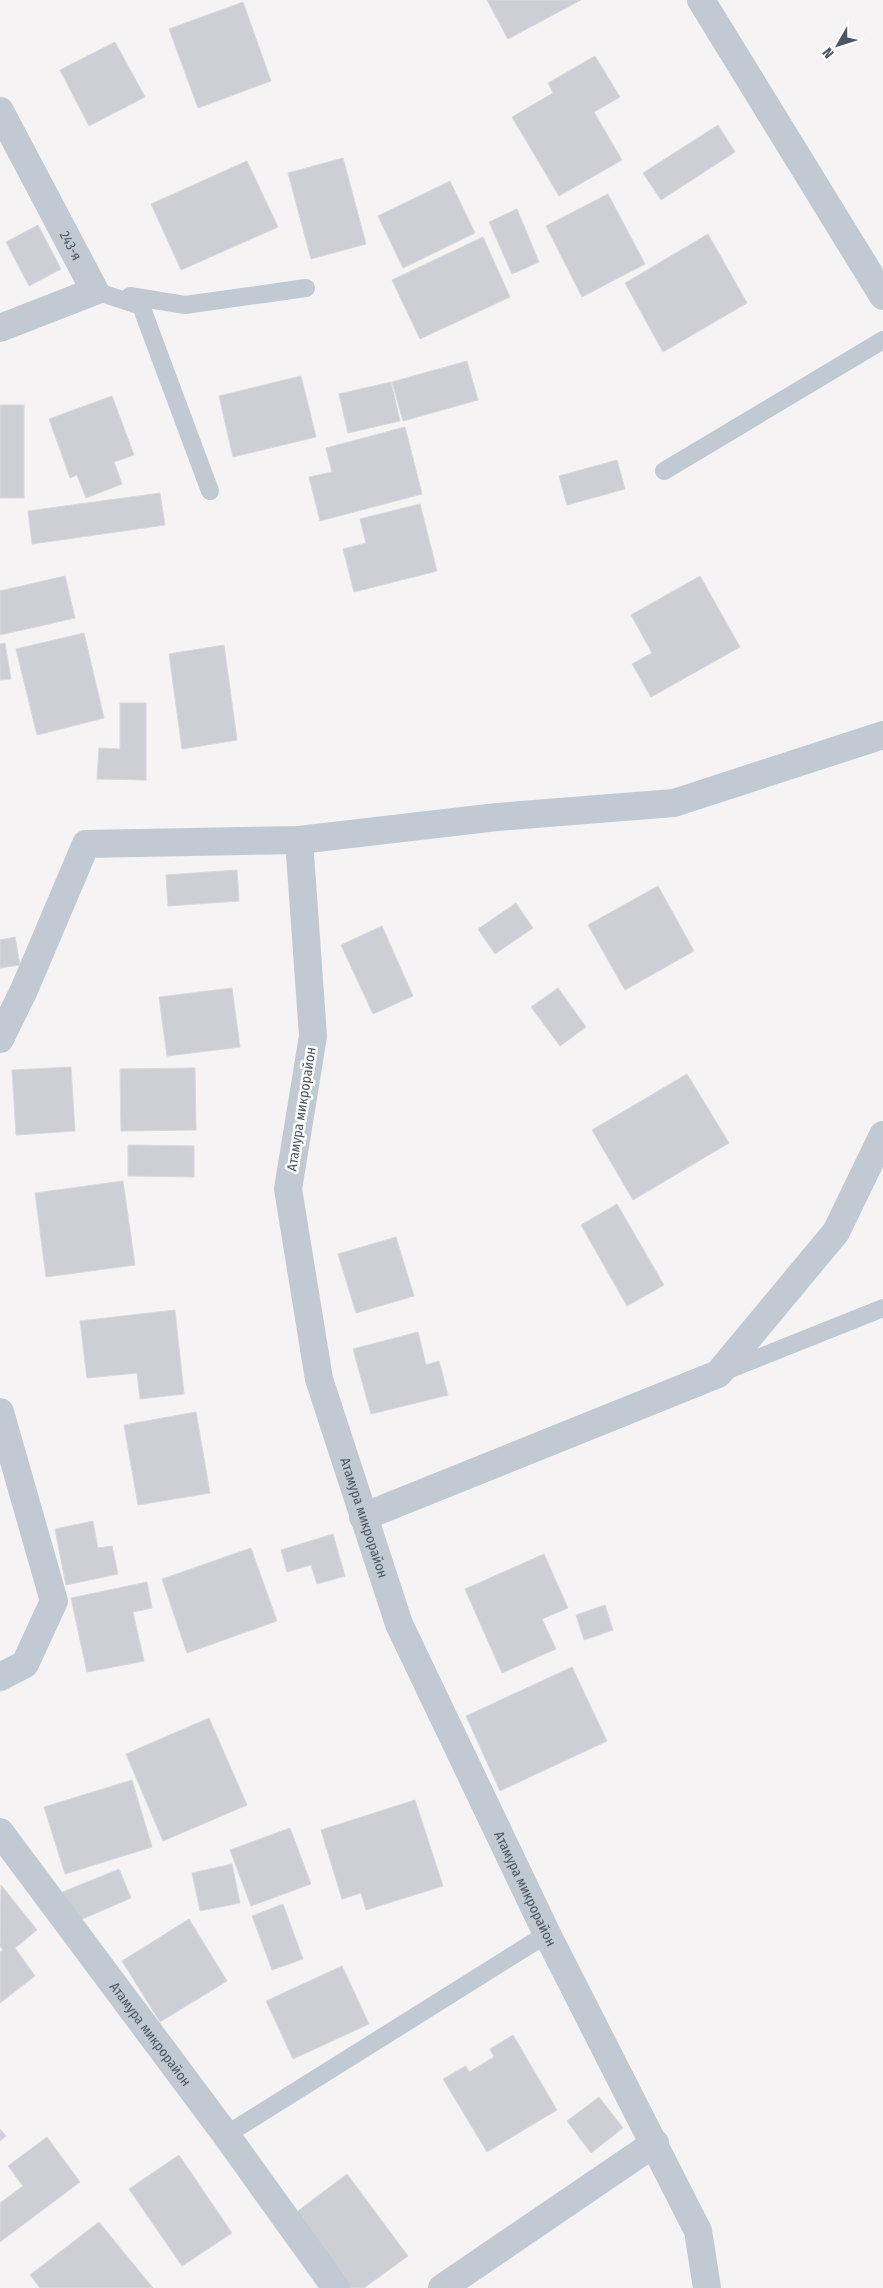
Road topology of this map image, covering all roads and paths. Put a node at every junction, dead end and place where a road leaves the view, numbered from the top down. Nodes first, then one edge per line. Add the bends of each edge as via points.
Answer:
1 (701, 0) edge
2 (0, 111) edge
3 (306, 288) dead end
4 (94, 291) junction
5 (883, 296) edge
6 (0, 328) edge
7 (883, 340) edge
8 (664, 471) dead end
9 (210, 491) dead end
10 (883, 735) edge
11 (299, 840) junction
12 (0, 1039) edge
13 (883, 1135) edge
14 (883, 1308) edge
15 (718, 1374) junction
16 (0, 1412) edge
17 (363, 1517) junction
18 (0, 1677) edge
19 (0, 1832) edge
20 (547, 1934) junction
21 (226, 2135) junction
22 (655, 2143) junction
23 (336, 2288) edge
24 (442, 2288) edge
25 (707, 2288) edge

1 - 5 street
2 - 4 street, 243-я
3 - 4 lane via 185,305
4 - 6 street
4 - 9 lane via 141,306
7 - 8 lane
10 - 11 street via 674,803
11 - 12 street via 86,844
11 - 17 street, Атамура микрорайон via 313,1036 288,1189 319,1379
13 - 15 street via 836,1232
14 - 15 lane
15 - 17 street
16 - 18 street via 54,1601 25,1664
17 - 20 street, Атамура микрорайон via 399,1624
19 - 21 street, Атамура микрорайон
20 - 21 lane
20 - 22 street, Атамура микрорайон
21 - 23 street, Атамура микрорайон
22 - 24 street
22 - 25 street, Атамура микрорайон via 698,2231

